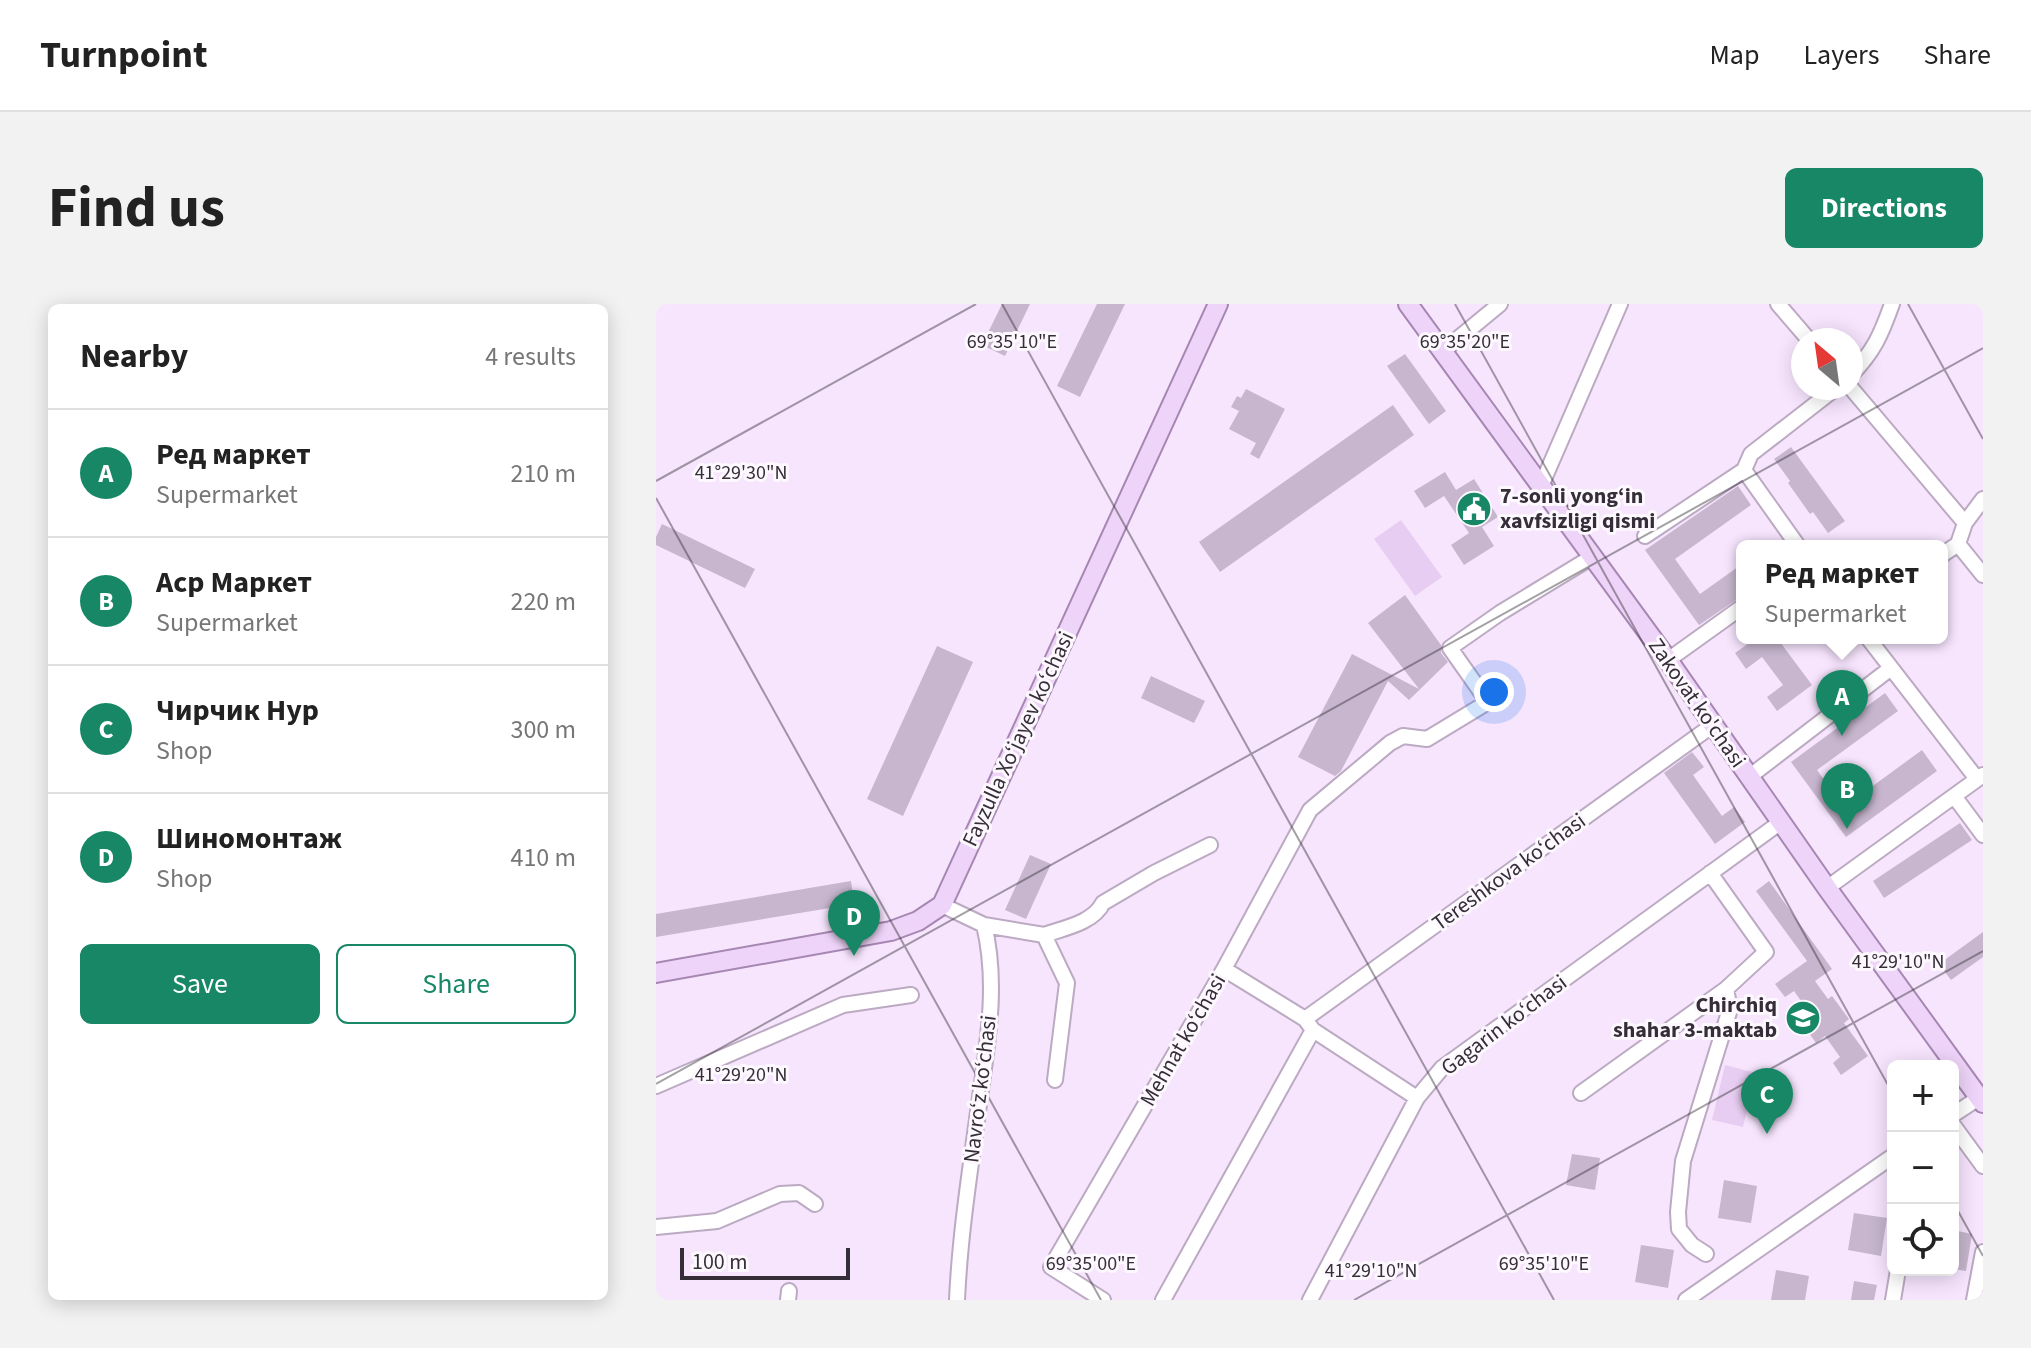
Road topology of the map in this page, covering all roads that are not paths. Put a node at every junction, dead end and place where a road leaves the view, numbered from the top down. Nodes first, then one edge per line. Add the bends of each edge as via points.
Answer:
1 (1218, 304) edge
2 (1408, 304) edge
3 (1500, 304) edge
4 (1620, 304) edge
5 (1778, 304) edge
6 (1892, 304) edge
7 (1799, 328) edge
8 (1443, 351) junction
9 (1863, 363) edge
10 (1821, 400) edge
11 (1861, 400) edge
12 (1744, 470) junction
13 (1541, 486) junction
14 (1983, 499) edge
15 (1965, 523) junction
16 (1645, 536) dead end
17 (1794, 540) edge
18 (1958, 544) junction
19 (1948, 551) edge
20 (1592, 557) junction
21 (1983, 575) edge
22 (1736, 611) edge
23 (1873, 644) edge
24 (1668, 660) junction
25 (1891, 668) junction
26 (1713, 725) junction
27 (1749, 777) junction
28 (1980, 777) edge
29 (1954, 796) junction
30 (1781, 822) junction
31 (1983, 835) edge
32 (1210, 845) dead end
33 (1710, 873) junction
34 (1827, 888) junction
35 (942, 905) junction
36 (984, 925) junction
37 (1044, 935) junction
38 (1224, 969) junction
39 (656, 973) edge
40 (1726, 989) junction
41 (911, 995) dead end
42 (1309, 1024) junction
43 (1055, 1080) dead end
44 (656, 1086) edge
45 (1581, 1093) dead end
46 (1417, 1098) junction
47 (1982, 1099) edge
48 (1959, 1112) edge
49 (1958, 1132) edge
50 (1887, 1160) edge
51 (1983, 1166) edge
52 (815, 1204) dead end
53 (656, 1227) edge
54 (1983, 1252) edge
55 (1706, 1254) dead end
56 (1897, 1276) edge
57 (957, 1300) edge
58 (1103, 1300) edge
59 (1163, 1300) edge
60 (1310, 1300) edge
61 (1686, 1300) edge
62 (1893, 1300) edge
63 (1974, 1300) edge

1 - 35 main road, Fayzulla Xo‘jayev ko‘chasi
2 - 8 main road, Zakovat ko'chasi
3 - 8 street
4 - 13 street
5 - 7 street
6 - 9 street
8 - 13 main road, Zakovat ko'chasi
10 - 12 street via 1751,454
11 - 15 street
12 - 16 street
12 - 17 street
13 - 20 main road, Zakovat ko'chasi
14 - 15 street
15 - 18 street
18 - 19 street
18 - 21 street
20 - 24 main road, Zakovat ko'chasi
20 - 38 street, Mehnat ko‘chasi via 1450,648 1488,702 1427,739 1403,736 1390,743 1310,810
22 - 24 street
23 - 25 street
24 - 26 main road, Zakovat ko'chasi
25 - 27 street
25 - 28 street
26 - 27 main road, Zakovat ko'chasi
26 - 42 street, Tereshkova ko‘chasi
27 - 30 main road, Zakovat ko'chasi
28 - 29 street
29 - 31 street
29 - 34 street
30 - 33 street, Gagarin ko‘chasi
30 - 34 main road, Zakovat ko'chasi
32 - 37 street via 1103,903 1081,922
33 - 40 street via 1766,952
33 - 46 street, Gagarin ko‘chasi via 1442,1068
34 - 47 main road, Zakovat ko'chasi
35 - 36 street
35 - 39 main road via 891,931
36 - 37 street
36 - 57 street, Navro‘z ko‘chasi via 992,976 988,1041
37 - 43 street via 1067,983
38 - 42 street
38 - 58 street, Mehnat ko‘chasi via 1051,1267
40 - 45 street
40 - 55 street via 1730,1009 1683,1161 1678,1212 1679,1229
41 - 44 street via 843,1005
42 - 46 street
42 - 59 street, Tereshkova ko‘chasi
46 - 60 street, Gagarin ko‘chasi
47 - 48 street
49 - 51 street
50 - 61 street
52 - 53 street via 799,1193 780,1194 717,1221
54 - 63 street
56 - 62 street

